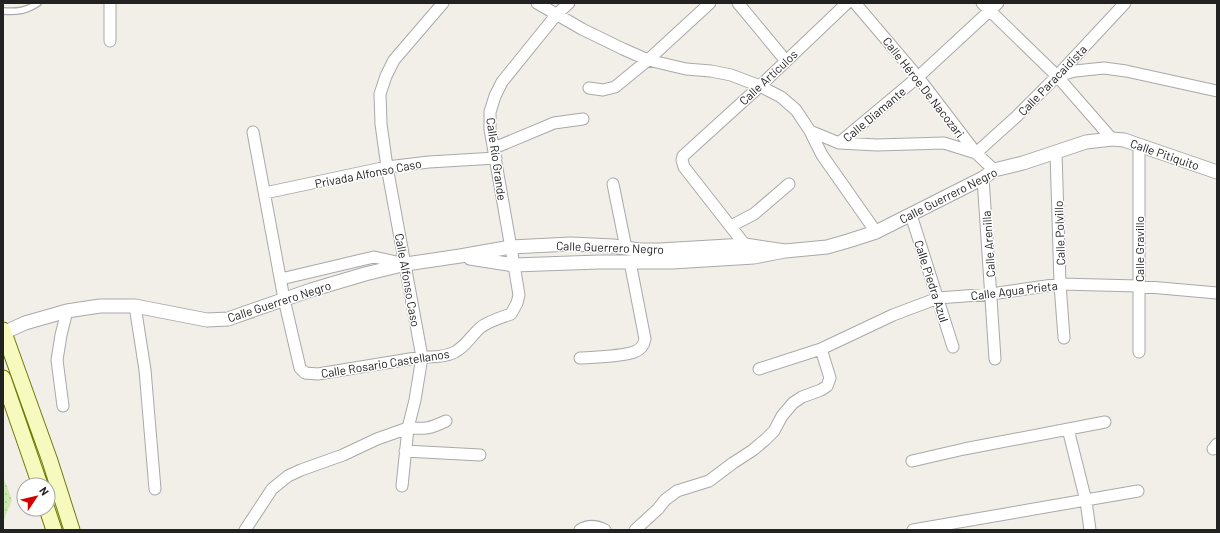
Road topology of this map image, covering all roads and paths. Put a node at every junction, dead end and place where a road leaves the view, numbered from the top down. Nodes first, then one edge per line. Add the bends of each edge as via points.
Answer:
1 (38, 3) edge
2 (110, 3) edge
3 (443, 3) edge
4 (537, 3) edge
5 (570, 3) edge
6 (710, 3) edge
7 (738, 3) edge
8 (847, 3) edge
9 (855, 3) edge
10 (1123, 4) edge
11 (990, 5) edge
12 (3, 11) edge
13 (557, 14) junction
14 (110, 41) dead end
15 (648, 60) junction
16 (786, 61) junction
17 (1057, 76) junction
18 (918, 77) junction
19 (760, 86) junction
20 (589, 88) dead end
21 (1217, 91) edge
22 (583, 119) dead end
23 (810, 131) junction
24 (253, 132) dead end
25 (1112, 139) junction
26 (839, 143) junction
27 (1139, 145) junction
28 (1056, 152) junction
29 (495, 153) junction
30 (976, 153) junction
31 (387, 167) junction
32 (994, 170) junction
33 (1217, 172) edge
34 (983, 178) junction
35 (613, 184) dead end
36 (789, 184) dead end
37 (265, 194) junction
38 (911, 215) junction
39 (731, 226) junction
40 (876, 232) junction
41 (745, 245) junction
42 (511, 247) junction
43 (626, 248) junction
44 (785, 251) junction
45 (460, 256) junction
46 (630, 262) junction
47 (406, 264) junction
48 (514, 265) junction
49 (281, 279) junction
50 (1060, 284) junction
51 (1138, 286) junction
52 (1217, 293) edge
53 (991, 294) junction
54 (938, 298) junction
55 (284, 299) junction
56 (135, 306) junction
57 (67, 311) junction
58 (3, 332) edge
59 (1064, 338) dead end
60 (953, 347) dead end
61 (821, 349) junction
62 (1138, 352) dead end
63 (422, 357) junction
64 (580, 358) dead end
65 (995, 359) dead end
66 (759, 369) dead end
67 (3, 378) edge
68 (63, 406) dead end
69 (446, 421) dead end
70 (1105, 422) dead end
71 (408, 428) junction
72 (1068, 429) junction
73 (405, 451) junction
74 (480, 455) dead end
75 (912, 461) dead end
76 (37, 477) edge
77 (402, 486) dead end
78 (155, 489) dead end
79 (1138, 492) dead end
80 (1086, 500) junction
81 (50, 517) edge
82 (971, 525) edge
83 (54, 530) edge
84 (72, 530) edge
85 (245, 530) edge
86 (580, 530) edge
87 (605, 530) edge
88 (635, 530) edge
89 (913, 530) edge
90 (1090, 530) edge

1 - 12 lane via 17,12
2 - 14 street
3 - 31 street, Calle Alfonso Caso via 394,60 386,76 380,94
4 - 13 street
5 - 13 street, Calle Río Grande
6 - 15 street
7 - 16 street
8 - 16 street, Calle Artículos
9 - 18 street, Calle Héroe De Nacozari
10 - 17 street, Calle Paracaidista
11 - 17 street
11 - 18 street, Calle Diamante
13 - 15 street via 582,29
13 - 29 street, Calle Río Grande via 502,82 495,96 490,112 490,129
15 - 19 street via 686,69 731,75
15 - 20 street via 616,87 603,90
16 - 19 street, Calle Artículos
17 - 21 street via 1104,68
17 - 25 street
17 - 30 street, Calle Paracaidista
18 - 26 street, Calle Diamante
18 - 30 street, Calle Héroe De Nacozari
19 - 23 street via 786,101 796,110
19 - 39 street, Calle Artículos via 688,150 682,160 684,167
22 - 29 street, Privada Alfonso Caso via 554,123
23 - 26 street
23 - 40 street via 822,155
24 - 37 street, Calle Rosario Castellanos
25 - 27 street, Calle Pitiquito
25 - 28 street, Calle Guerrero Negro via 1086,142
26 - 30 street via 944,143
27 - 33 street, Calle Pitiquito
27 - 51 street, Calle Gravillo
28 - 32 street, Calle Guerrero Negro
28 - 50 street, Calle Polvillo
29 - 31 street, Privada Alfonso Caso
29 - 42 street, Calle Río Grande
30 - 32 street, Calle Héroe De Nacozari
31 - 37 street, Privada Alfonso Caso
31 - 47 street, Calle Alfonso Caso
32 - 34 street, Calle Guerrero Negro
34 - 38 street, Calle Guerrero Negro
34 - 53 street, Calle Arenilla
35 - 43 street
36 - 39 street via 754,214
37 - 49 street, Calle Rosario Castellanos
38 - 40 street, Calle Guerrero Negro
38 - 54 street, Calle Piedra Azul
39 - 41 street
40 - 44 street, Calle Guerrero Negro via 827,247
41 - 43 street, Calle Guerrero Negro via 660,250
41 - 44 street, Calle Guerrero Negro
42 - 43 street, Calle Guerrero Negro via 571,244
42 - 45 street, Calle Guerrero Negro
42 - 48 street, Calle Rosario Castellanos
44 - 46 street, Calle Guerrero Negro via 754,257 712,260
45 - 47 street, Calle Guerrero Negro
45 - 48 street, Calle Guerrero Negro
46 - 48 street, Calle Guerrero Negro
46 - 64 street via 644,344 634,352
47 - 49 street via 374,257
47 - 55 street, Calle Guerrero Negro
47 - 63 street, Calle Alfonso Caso
48 - 63 street, Calle Rosario Castellanos via 518,295 511,314 480,328 457,351 436,357
49 - 55 street, Calle Rosario Castellanos
50 - 51 street, Calle Agua Prieta
50 - 53 street, Calle Agua Prieta
50 - 59 street, Calle Polvillo
51 - 52 street, Calle Agua Prieta
51 - 62 street, Calle Gravillo
53 - 54 street, Calle Agua Prieta
53 - 65 street, Calle Arenilla
54 - 60 street, Calle Piedra Azul
54 - 61 street, Calle Agua Prieta via 893,315
55 - 56 street, Calle Guerrero Negro via 239,316 220,320 207,320
55 - 63 street, Calle Rosario Castellanos via 298,361 305,373 318,374
56 - 57 street, Calle Guerrero Negro via 100,306
56 - 78 street via 145,370
57 - 58 street, Calle Guerrero Negro
57 - 68 street via 57,360
58 - 84 main road
61 - 66 street, Calle Agua Prieta
61 - 88 street via 830,378 827,386 793,403 774,431 753,450 709,480 677,491
63 - 71 street, Calle Alfonso Caso
67 - 76 main road
69 - 71 street via 431,428
70 - 72 street
71 - 73 street, Calle Alfonso Caso
71 - 85 street via 288,476 272,489
72 - 75 street
72 - 80 street
73 - 74 street
73 - 77 street, Calle Alfonso Caso
79 - 80 street
80 - 82 street
80 - 90 street
81 - 83 main road
82 - 89 street
86 - 87 street via 594,525

